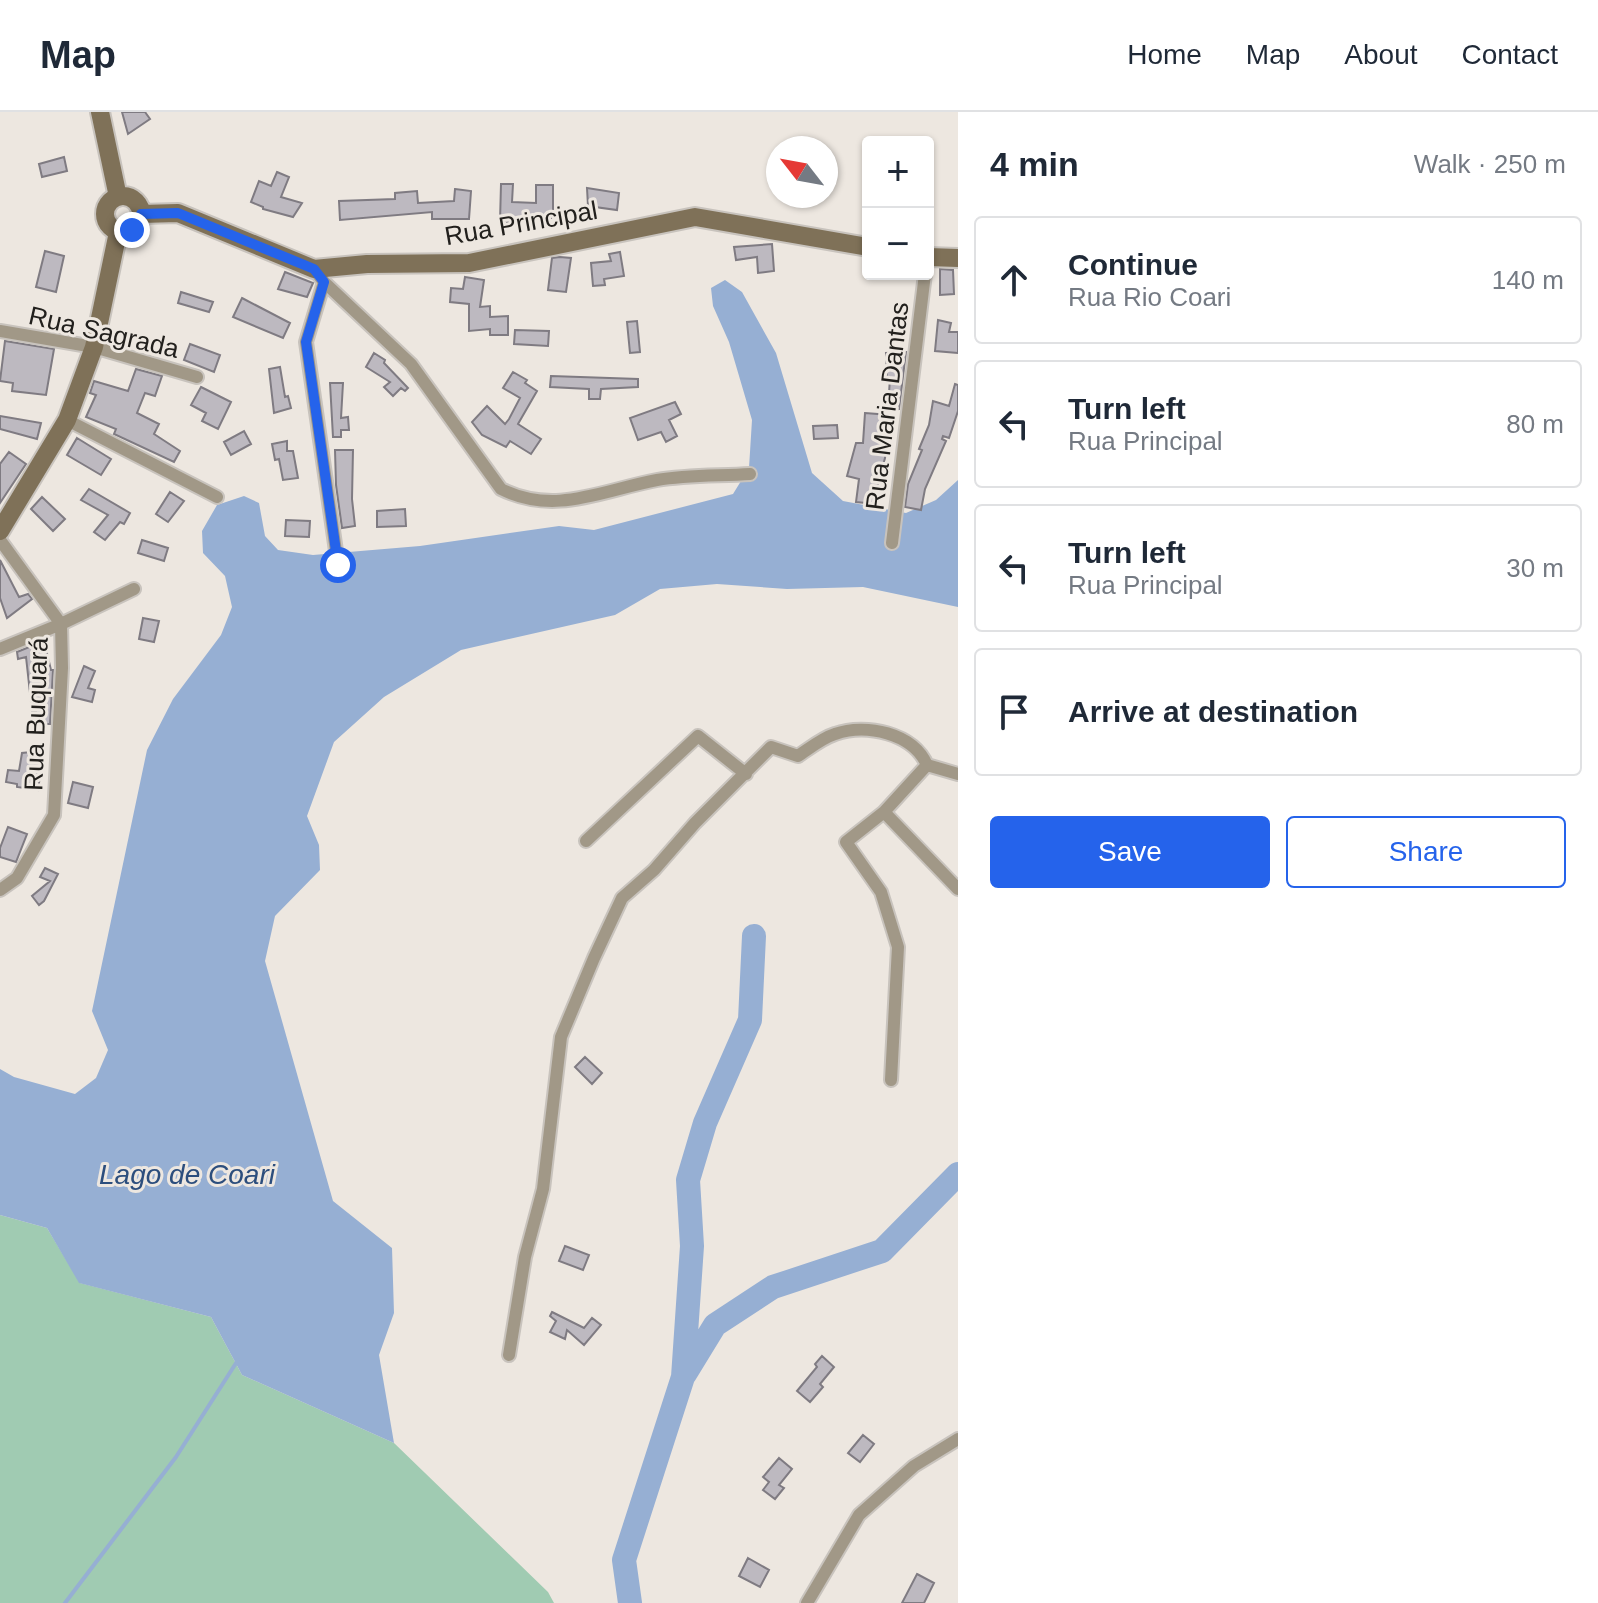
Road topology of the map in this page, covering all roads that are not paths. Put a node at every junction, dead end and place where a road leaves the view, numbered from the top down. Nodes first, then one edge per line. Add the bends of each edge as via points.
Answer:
1 (100, 112) edge
2 (118, 197) junction
3 (141, 214) junction
4 (118, 232) junction
5 (862, 246) edge
6 (934, 257) edge
7 (958, 258) edge
8 (319, 276) junction
9 (924, 280) edge
10 (0, 331) edge
11 (94, 347) junction
12 (197, 377) dead end
13 (67, 420) junction
14 (750, 474) dead end
15 (217, 497) dead end
16 (0, 531) edge
17 (0, 540) edge
18 (892, 543) dead end
19 (338, 565) dead end
20 (134, 589) dead end
21 (61, 624) junction
22 (0, 649) edge
23 (927, 765) junction
24 (746, 774) junction
25 (957, 776) edge
26 (884, 812) junction
27 (586, 841) dead end
28 (958, 889) edge
29 (0, 890) edge
30 (891, 1080) dead end
31 (509, 1355) dead end
32 (958, 1439) edge
33 (807, 1603) edge

1 - 2 street
2 - 3 street via 136,201
2 - 4 street via 107,205 105,215
3 - 4 street via 132,230
3 - 8 street, Rua Principal via 178,213
4 - 11 street
5 - 8 street, Rua Principal via 695,217 469,263 367,264
6 - 7 street
8 - 14 street via 411,364 501,489 518,498 563,503 659,479
8 - 19 street via 306,342
9 - 18 street, Rua Maria Dantas
10 - 11 street, Rua Sagrada
11 - 12 street, Rua Sagrada
11 - 13 street
13 - 15 street
13 - 16 street
17 - 21 street, Rua Buquará
20 - 21 street
21 - 22 street
21 - 29 street, Rua Buquará via 54,815 17,878
23 - 24 street via 914,747 869,729 832,735 798,756 771,747
23 - 25 street
23 - 26 street
24 - 27 street via 698,736
24 - 31 street via 622,898 561,1037 543,1189
26 - 28 street
26 - 30 street via 846,842 881,892 898,947
32 - 33 street via 914,1466 859,1515

